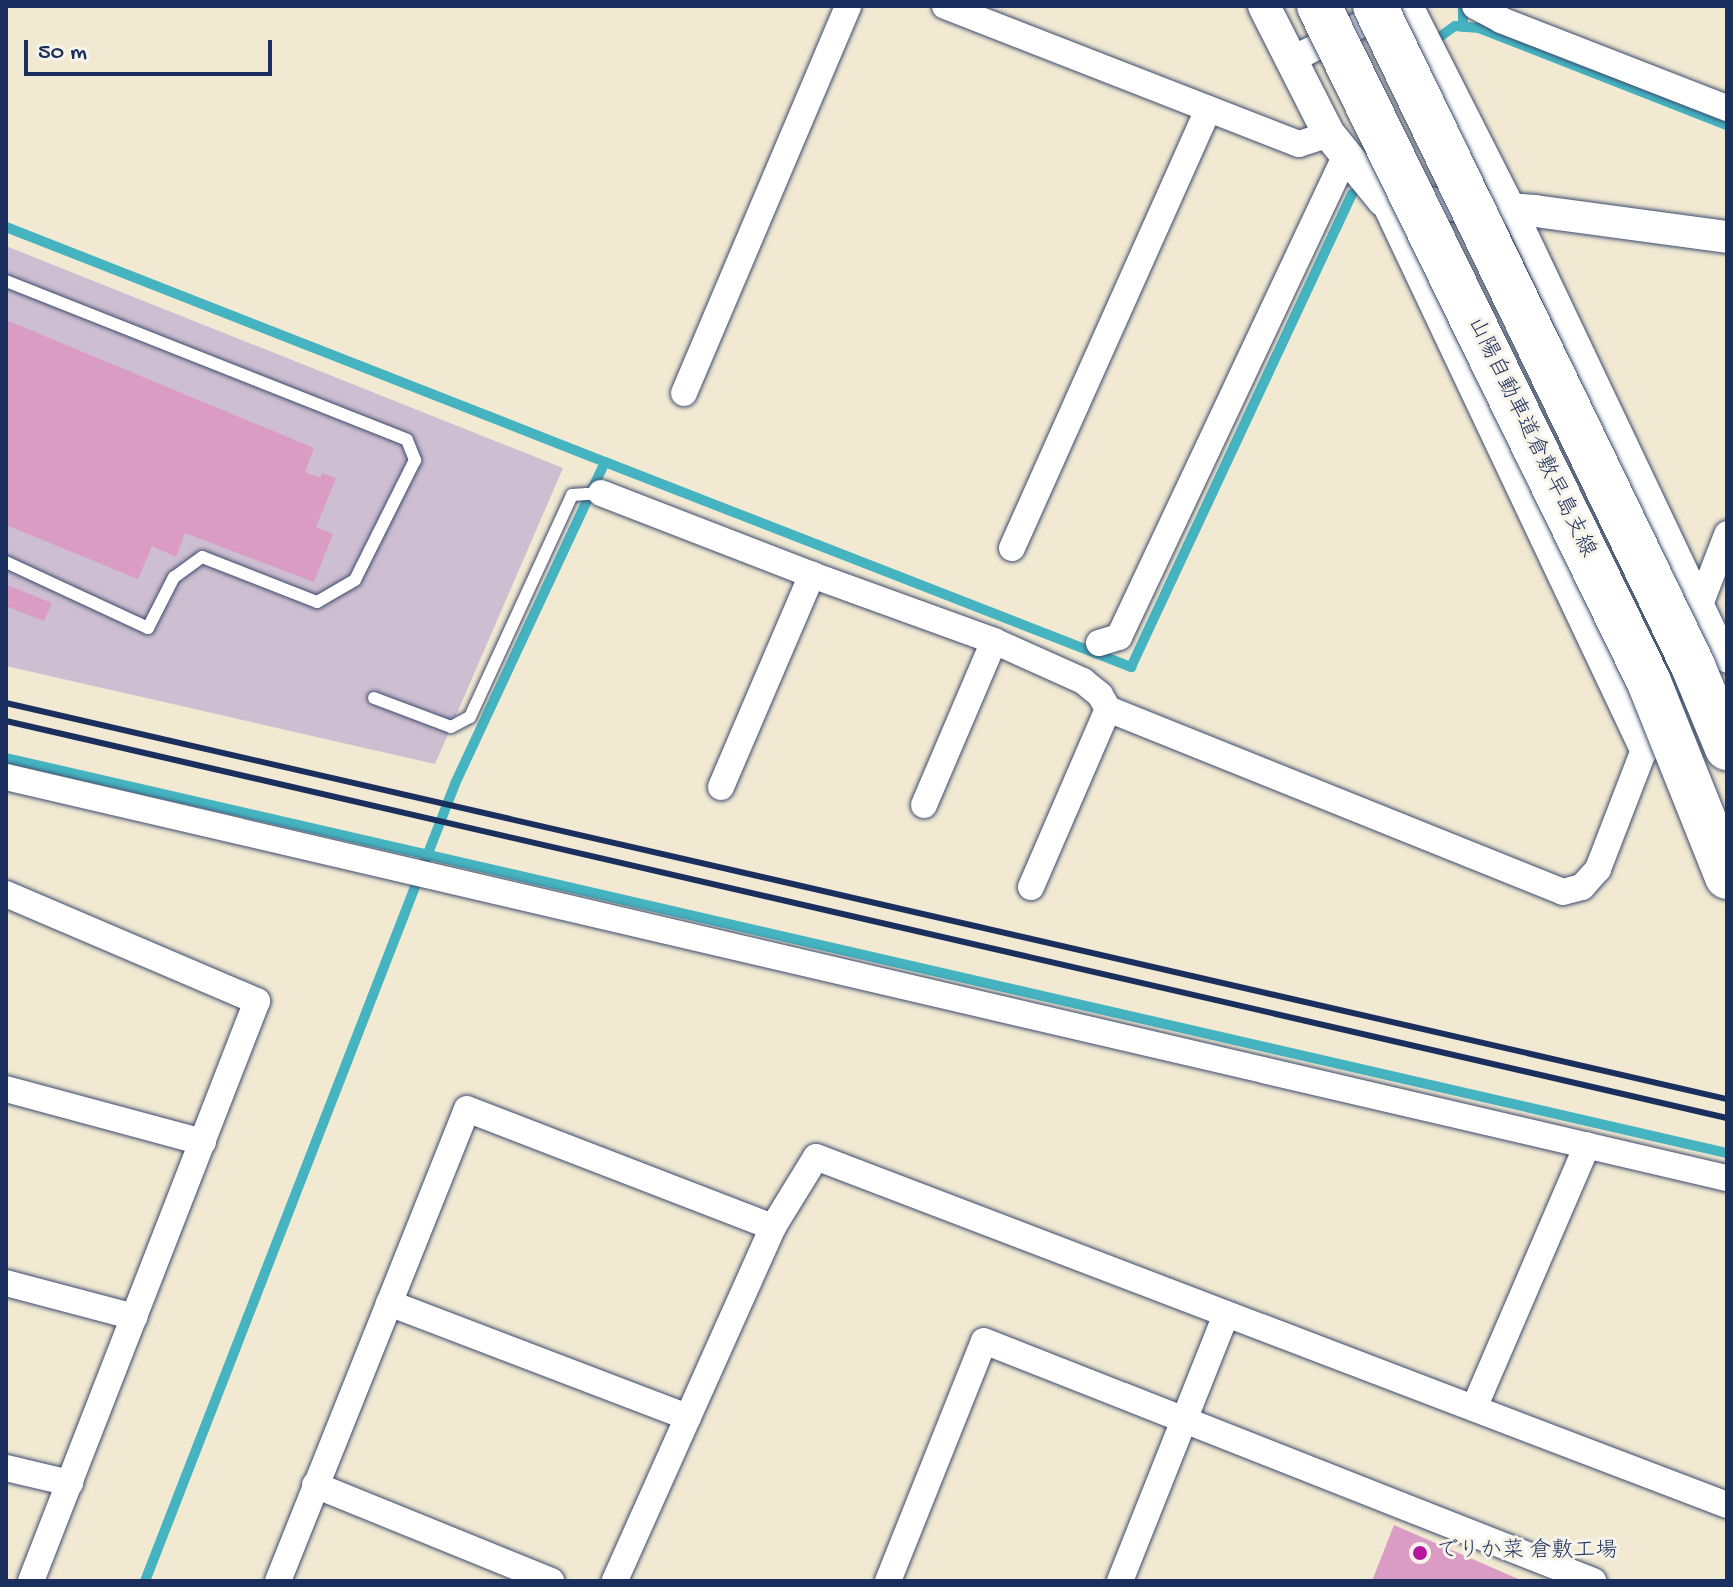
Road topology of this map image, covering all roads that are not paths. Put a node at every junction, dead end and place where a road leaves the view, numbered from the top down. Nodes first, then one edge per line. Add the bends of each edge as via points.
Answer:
1 (848, 6) edge
2 (945, 6) edge
3 (1264, 6) edge
4 (1319, 6) edge
5 (1375, 6) edge
6 (1398, 6) edge
7 (1410, 6) edge
8 (1477, 6) edge
9 (1291, 60) junction
10 (1727, 108) edge
11 (1208, 109) junction
12 (1337, 145) junction
13 (1383, 200) junction
14 (1513, 209) junction
15 (1727, 237) edge
16 (6, 281) edge
17 (684, 393) dead end
18 (601, 493) joint
19 (1727, 534) edge
20 (1012, 548) dead end
21 (6, 562) edge
22 (812, 575) junction
23 (1700, 599) junction
24 (994, 641) junction
25 (1099, 643) dead end
26 (1727, 660) edge
27 (374, 698) dead end
28 (1108, 709) junction
29 (1727, 748) edge
30 (1644, 752) junction
31 (6, 777) edge
32 (721, 787) dead end
33 (924, 805) dead end
34 (1727, 877) edge
35 (1031, 887) dead end
36 (6, 894) edge
37 (6, 1089) edge
38 (203, 1142) junction
39 (1587, 1145) junction
40 (1727, 1178) edge
41 (773, 1227) junction
42 (6, 1283) edge
43 (389, 1303) junction
44 (1226, 1315) junction
45 (135, 1317) junction
46 (1474, 1408) junction
47 (688, 1417) junction
48 (1182, 1419) junction
49 (6, 1468) edge
50 (70, 1483) junction
51 (315, 1485) junction
52 (1727, 1505) edge
53 (31, 1581) edge
54 (278, 1581) edge
55 (551, 1581) edge
56 (615, 1581) edge
57 (888, 1581) edge
58 (1120, 1581) edge
59 (1593, 1581) edge

1 - 17 street
2 - 11 street
3 - 9 street
4 - 34 highway, 山陽自動車道倉敷早島支線, bridge via 1649,682
5 - 29 highway, bridge via 1693,666
6 - 9 street
7 - 14 street
8 - 10 street
9 - 12 street
11 - 12 street via 1299,144
11 - 20 street
12 - 13 street
12 - 25 street via 1119,637
13 - 14 street
13 - 30 street
14 - 15 street
14 - 23 street
16 - 21 lane via 407,440 415,460 355,580 317,602 202,557 174,577 148,628
18 - 22 street
18 - 27 lane via 572,495 470,717 451,727
19 - 23 street
22 - 24 street
22 - 32 street
23 - 26 street
23 - 30 street
24 - 28 street via 1083,681
24 - 33 street
28 - 30 street via 1563,892 1582,887 1598,869
28 - 35 street
31 - 39 street
36 - 38 street via 257,1001
37 - 38 street
38 - 45 street
39 - 40 street
39 - 46 street
41 - 43 street via 467,1109
41 - 44 street via 816,1157
41 - 47 street
42 - 45 street
43 - 47 street
43 - 51 street
44 - 46 street
44 - 48 street
45 - 50 street
46 - 52 street
47 - 56 street
48 - 57 street via 984,1341
48 - 58 street
48 - 59 street
49 - 50 street
50 - 53 street
51 - 54 street
51 - 55 street

